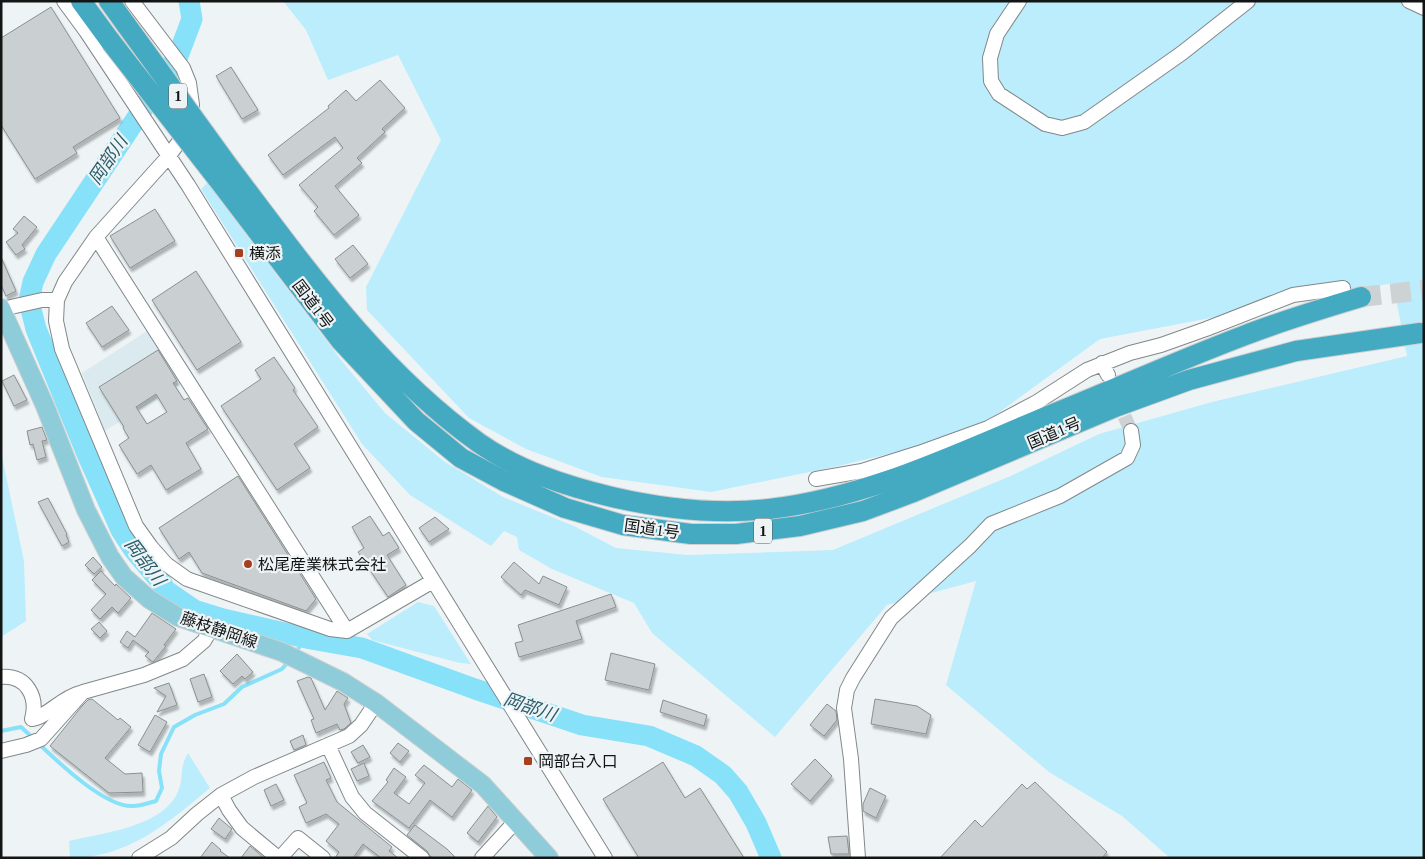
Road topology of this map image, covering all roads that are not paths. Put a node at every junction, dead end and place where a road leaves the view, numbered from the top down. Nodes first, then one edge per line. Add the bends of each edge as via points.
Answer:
1 (64, 1) edge
2 (81, 1) edge
3 (108, 1) edge
4 (1019, 1) edge
5 (1248, 1) edge
6 (1409, 1) edge
7 (136, 6) edge
8 (1424, 8) edge
9 (168, 157) junction
10 (223, 172) junction
11 (96, 237) junction
12 (1343, 288) dead end
13 (1361, 297) tunnel mouth
14 (57, 300) junction
15 (6, 308) edge
16 (1420, 333) dead end
17 (1130, 431) tunnel mouth
18 (816, 479) dead end
19 (433, 581) junction
20 (211, 629) junction
21 (347, 631) junction
22 (1, 677) edge
23 (83, 692) junction
24 (376, 703) junction
25 (328, 745) junction
26 (1, 751) edge
27 (221, 795) junction
28 (515, 822) junction
29 (139, 858) edge
30 (279, 858) edge
31 (323, 858) edge
32 (422, 858) edge
33 (482, 858) edge
34 (549, 858) edge
35 (605, 858) edge
36 (858, 858) edge

1 - 9 street
2 - 10 highway, 国道1号 / 1, bridge via 111,42
3 - 10 highway, 国道1号 / 1, bridge
4 - 5 street via 997,34 990,58 991,81 999,94 1045,124 1062,128 1084,122
6 - 8 street
7 - 9 street via 183,68 189,83 192,105 181,139
9 - 11 street
9 - 19 street
10 - 13 highway, 国道1号 / 1 via 363,339 451,421 482,445 562,484 652,506 690,510 767,510 833,497 885,482 1243,336
10 - 16 highway, 国道1号 / 1 via 341,341 416,421 462,458 504,481 565,508 623,526 700,534 736,534 809,524 863,511 1188,380 1296,351
11 - 14 street via 65,282
11 - 21 street
12 - 18 street via 1293,295 1206,329 1130,352 1105,369 1087,370 988,428 862,471
14 - 15 street
14 - 21 street via 56,321 62,348 136,526 166,564 188,578 318,626
15 - 20 main road, 藤枝静岡線 via 86,510 110,557 124,577 149,600 178,617
17 - 36 street via 1133,445 1127,458 1060,496 991,524 891,618 853,678 844,708
19 - 21 street
19 - 35 street
20 - 23 street via 204,641 183,659 144,675
20 - 24 main road, 藤枝静岡線 via 305,662
22 - 23 street via 17,679 28,688 35,709 32,719 39,718 69,696
23 - 26 street via 41,739
24 - 25 street via 349,736
24 - 28 main road, 藤枝静岡線 via 483,785
25 - 27 street
25 - 32 street via 352,797 365,813
27 - 29 street via 171,838
27 - 30 street via 242,828
28 - 33 street
28 - 34 main road, 藤枝静岡線
30 - 31 street via 298,838

